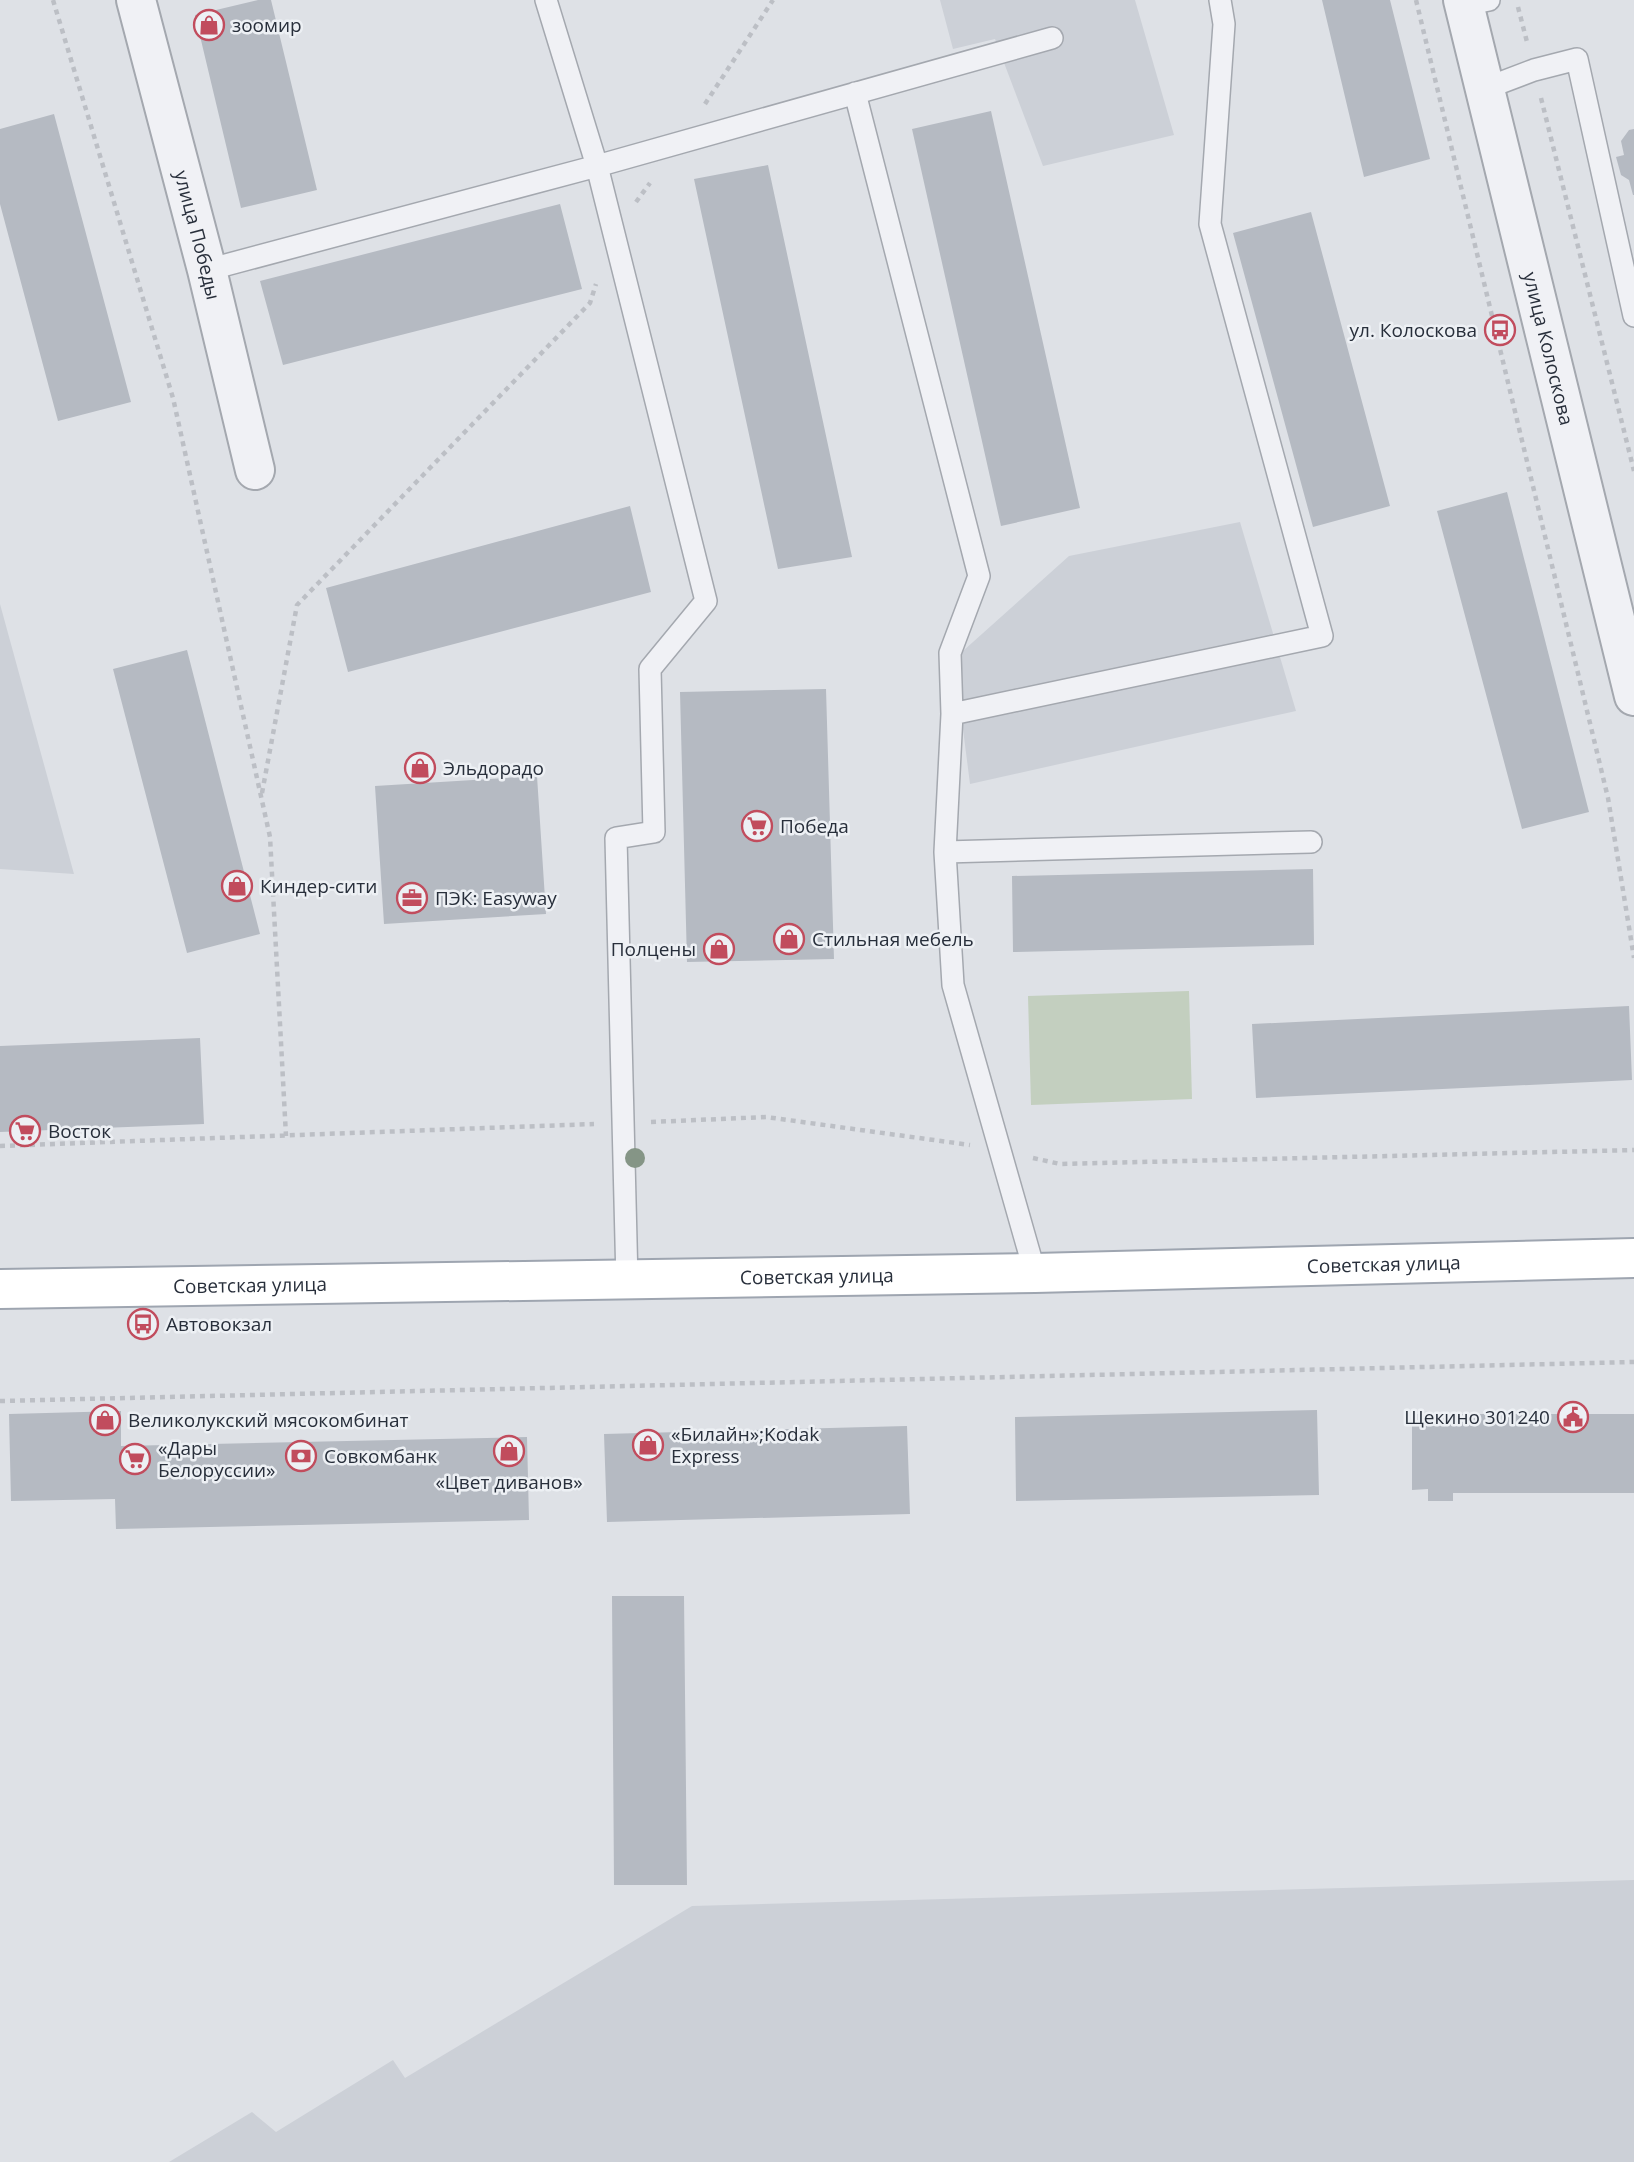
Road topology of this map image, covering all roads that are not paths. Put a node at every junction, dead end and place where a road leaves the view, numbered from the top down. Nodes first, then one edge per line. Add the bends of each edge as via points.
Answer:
1 (546, 0) edge
2 (1220, 0) edge
3 (140, 1) edge
4 (1472, 2) edge
5 (1052, 38) dead end
6 (1484, 89) junction
7 (855, 93) junction
8 (597, 166) junction
9 (207, 270) junction
10 (1634, 316) edge
11 (256, 470) dead end
12 (1634, 695) edge
13 (952, 714) junction
14 (1311, 842) dead end
15 (945, 852) junction
16 (1634, 1258) edge
17 (1035, 1273) junction
18 (627, 1281) junction
19 (0, 1289) edge

1 - 8 lane
2 - 13 lane via 1224,24 1210,225 1322,636
3 - 9 street, улица Победы
4 - 6 street, улица Колоскова
5 - 7 lane
6 - 10 lane via 1577,59
6 - 12 street, улица Колоскова
7 - 8 lane
7 - 13 lane via 979,576 950,653
8 - 9 lane
8 - 18 lane via 706,601 650,669 654,832 617,838
9 - 11 street, улица Победы
13 - 15 lane
14 - 15 lane
15 - 17 lane via 953,985
16 - 17 main road, Советская улица
17 - 18 main road, Советская улица
18 - 19 main road, Советская улица

